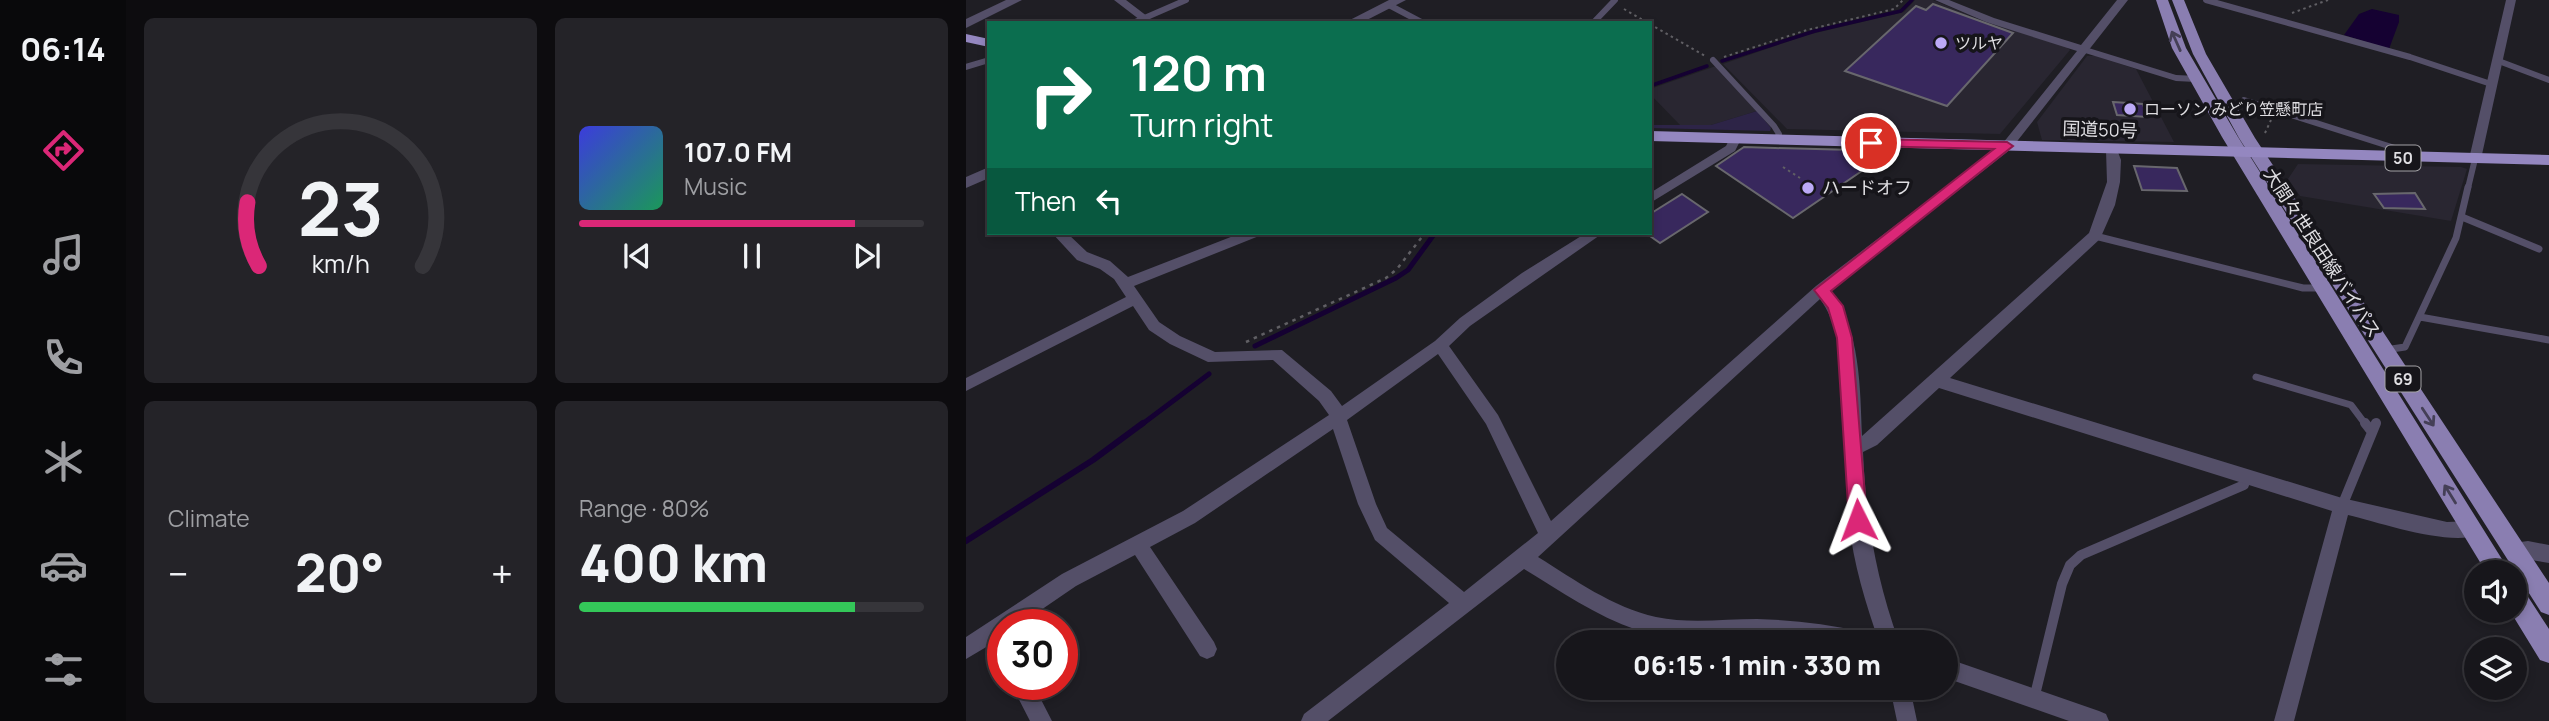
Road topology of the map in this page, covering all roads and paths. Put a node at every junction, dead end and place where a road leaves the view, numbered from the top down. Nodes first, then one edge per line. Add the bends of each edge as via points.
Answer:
1 (1017, 0) edge
2 (1119, 0) edge
3 (1186, 0) edge
4 (1903, 0) edge
5 (1940, 0) edge
6 (2123, 0) edge
7 (2162, 0) edge
8 (2178, 0) edge
9 (2206, 0) edge
10 (2328, 0) edge
11 (2511, 0) edge
12 (1613, 1) edge
13 (1394, 3) edge
14 (1148, 21) edge
15 (1354, 21) edge
16 (1420, 21) edge
17 (1595, 21) edge
18 (1646, 21) edge
19 (2284, 22) junction
20 (966, 24) edge
21 (1652, 25) edge
22 (966, 38) edge
23 (987, 43) edge
24 (2082, 49) junction
25 (1713, 60) junction
26 (2496, 60) junction
27 (987, 61) edge
28 (966, 67) edge
29 (2196, 79) junction
30 (2549, 80) edge
31 (2491, 84) junction
32 (2244, 100) dead end
33 (2275, 110) junction
34 (2265, 134) dead end
35 (1652, 136) edge
36 (1735, 139) junction
37 (1776, 140) junction
38 (2007, 146) junction
39 (2112, 150) junction
40 (2249, 154) junction
41 (2409, 158) junction
42 (2475, 159) junction
43 (2549, 160) edge
44 (1783, 167) dead end
45 (987, 173) edge
46 (1800, 178) dead end
47 (966, 183) edge
48 (1652, 198) edge
49 (2462, 217) junction
50 (1061, 235) edge
51 (1249, 235) edge
52 (1423, 235) edge
53 (1593, 235) edge
54 (2095, 236) junction
55 (2539, 249) dead end
56 (1126, 283) junction
57 (2322, 288) junction
58 (1821, 290) junction
59 (1136, 298) junction
60 (2420, 317) junction
61 (2549, 340) edge
62 (1440, 345) junction
63 (2385, 350) junction
64 (1232, 357) junction
65 (2256, 377) dead end
66 (1937, 379) junction
67 (966, 385) edge
68 (1337, 416) junction
69 (1854, 448) junction
70 (2245, 477) junction
71 (2342, 506) junction
72 (2472, 529) junction
73 (1549, 536) junction
74 (1139, 542) junction
75 (2513, 550) junction
76 (2549, 554) edge
77 (1523, 558) junction
78 (2491, 560) edge
79 (2549, 604) edge
80 (1465, 605) junction
81 (1026, 609) edge
82 (2527, 616) edge
83 (1697, 630) edge
84 (1697, 630) edge
85 (1780, 630) edge
86 (1885, 630) edge
87 (987, 635) edge
88 (966, 649) edge
89 (1207, 649) dead end
90 (2549, 651) edge
91 (1958, 672) edge
92 (2034, 699) junction
93 (1030, 700) edge
94 (1903, 700) edge
95 (1042, 721) edge
96 (1311, 721) edge
97 (1907, 721) edge
98 (2099, 721) edge
99 (2284, 721) edge

1 - 20 street
2 - 14 street
3 - 14 lane
4 - 25 path via 1894,9
5 - 24 street
6 - 24 street
29 -> 7 main road, 大間々世良田線バイパス / 69
8 - 40 main road, 大間々世良田線バイパス / 69 via 2203,64
9 - 19 lane
10 - 19 path via 2297,10
11 - 26 street
12 - 17 lane
12 - 18 path
13 - 15 street
13 - 16 lane
19 - 31 lane
21 - 25 path
22 - 23 highway
24 - 29 lane via 2176,78
24 - 38 street
25 - 37 lane via 1774,126 1779,134
26 - 30 lane
26 - 31 street
27 - 28 lane
29 - 40 main road, 大間々世良田線バイパス / 69
31 - 42 street
32 - 33 lane
33 - 34 path
33 - 41 lane via 2398,149
35 - 36 highway, 国道50号 / 50
36 - 37 highway, 国道50号 / 50
36 - 48 street via 1731,148
37 - 38 highway, 国道50号 / 50
38 - 39 highway, 国道50号 / 50
38 - 58 street
39 - 40 highway, 国道50号 / 50
39 - 54 street via 2114,170 2107,211
40 - 41 highway, 国道50号 / 50
40 - 57 main road, 大間々世良田線バイパス / 69
40 - 63 main road, 大間々世良田線バイパス / 69
41 - 42 highway, 国道50号 / 50
42 - 43 highway, 国道50号 / 50
42 - 49 lane
44 - 46 path
45 - 47 street
49 - 55 lane
49 - 60 lane
50 - 56 street via 1076,252 1112,268
51 - 56 street
52 - 64 path via 1386,278 1235,348
53 - 62 street via 1465,322
54 - 57 lane via 2303,288
54 - 66 street
56 - 59 street
72 -> 57 main road, 大間々世良田線バイパス / 69
58 - 69 street via 1835,306 1844,338
58 - 73 street
59 - 64 street via 1162,333 1208,356
59 - 67 street
60 - 61 lane
60 - 63 lane via 2405,347
62 - 68 street
62 - 73 street via 1492,421
63 -> 75 main road, 大間々世良田線バイパス / 69
64 - 68 street via 1276,354 1325,396
65 - 71 lane via 2351,405 2374,428
66 - 69 street via 1871,440
66 - 70 street
68 - 74 street via 1189,517
68 - 80 street via 1381,534
69 - 86 street via 1863,553
70 - 71 street
70 - 92 lane via 2244,485 2081,555 2070,565
71 - 72 street via 2447,530
71 - 99 street
72 - 78 main road, 大間々世良田線バイパス / 69
73 - 77 street
74 - 81 street
74 - 89 street
75 - 76 street
75 - 79 main road, 大間々世良田線バイパス / 69
77 - 80 street
77 - 83 street via 1627,617
80 - 96 street
82 - 90 main road
84 - 85 street
87 - 88 street
91 - 92 street
92 - 98 street
93 - 95 street
94 - 97 street

